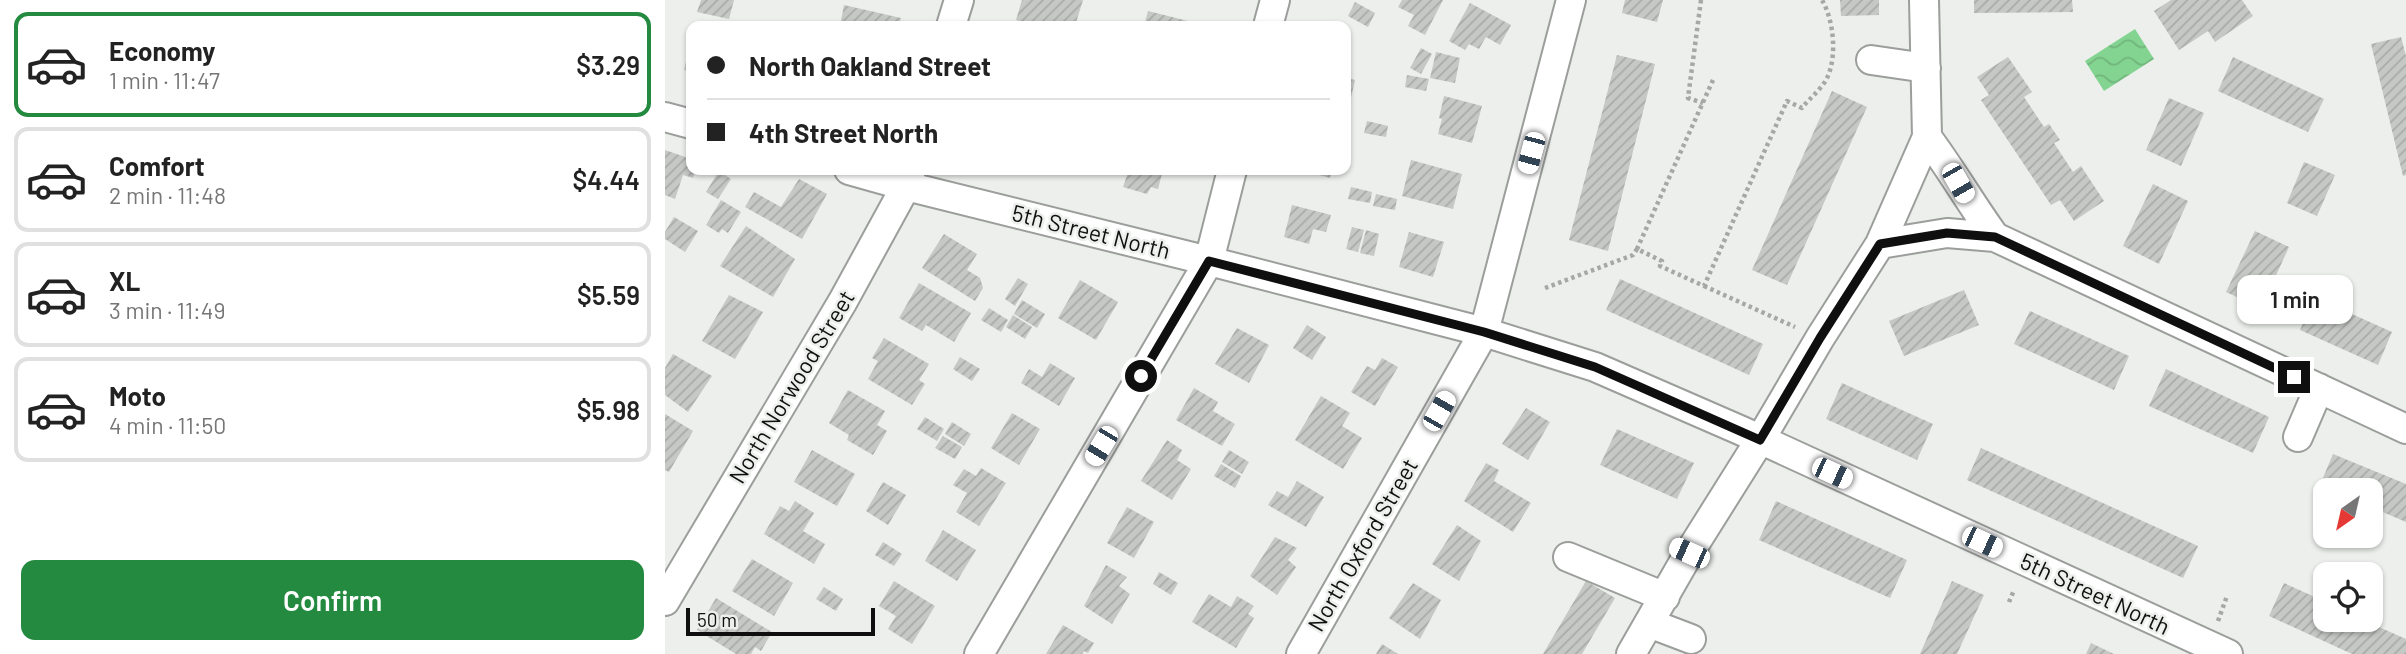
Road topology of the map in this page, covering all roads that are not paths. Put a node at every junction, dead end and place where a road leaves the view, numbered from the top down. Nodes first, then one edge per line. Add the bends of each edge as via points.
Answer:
1 (959, 0) edge
2 (1275, 0) edge
3 (1571, 0) edge
4 (1924, 0) edge
5 (953, 21) edge
6 (1270, 21) edge
7 (1871, 60) dead end
8 (1926, 68) junction
9 (665, 117) edge
10 (686, 123) edge
11 (1927, 137) junction
12 (886, 175) edge
13 (1231, 175) edge
14 (909, 178) edge
15 (1995, 237) junction
16 (1880, 244) junction
17 (1209, 261) junction
18 (1484, 332) junction
19 (2319, 388) junction
20 (2406, 429) edge
21 (2298, 437) dead end
22 (1760, 440) junction
23 (1568, 557) dead end
24 (1665, 597) junction
25 (665, 601) edge
26 (1649, 623) junction
27 (1691, 639) dead end
28 (2213, 651) edge
29 (979, 654) edge
30 (1301, 654) edge
31 (1632, 654) edge

1 - 5 street
2 - 6 street
3 - 18 street, North Oxford Street
4 - 8 street
7 - 8 street
8 - 11 street
9 - 10 street
11 - 15 street
11 - 16 street
12 - 14 street, 5th Street North
13 - 17 street
14 - 17 street, 5th Street North
14 - 25 street, North Norwood Street via 843,301
15 - 16 street via 1947,233
15 - 19 street
16 - 22 street
17 - 18 street, 5th Street North
17 - 29 street
18 - 22 street, 5th Street North via 1595,367
18 - 30 street, North Oxford Street
19 - 20 street
19 - 21 street
22 - 24 street via 1681,549
22 - 28 street, 5th Street North
23 - 24 street
24 - 26 street
26 - 27 street
26 - 31 street

